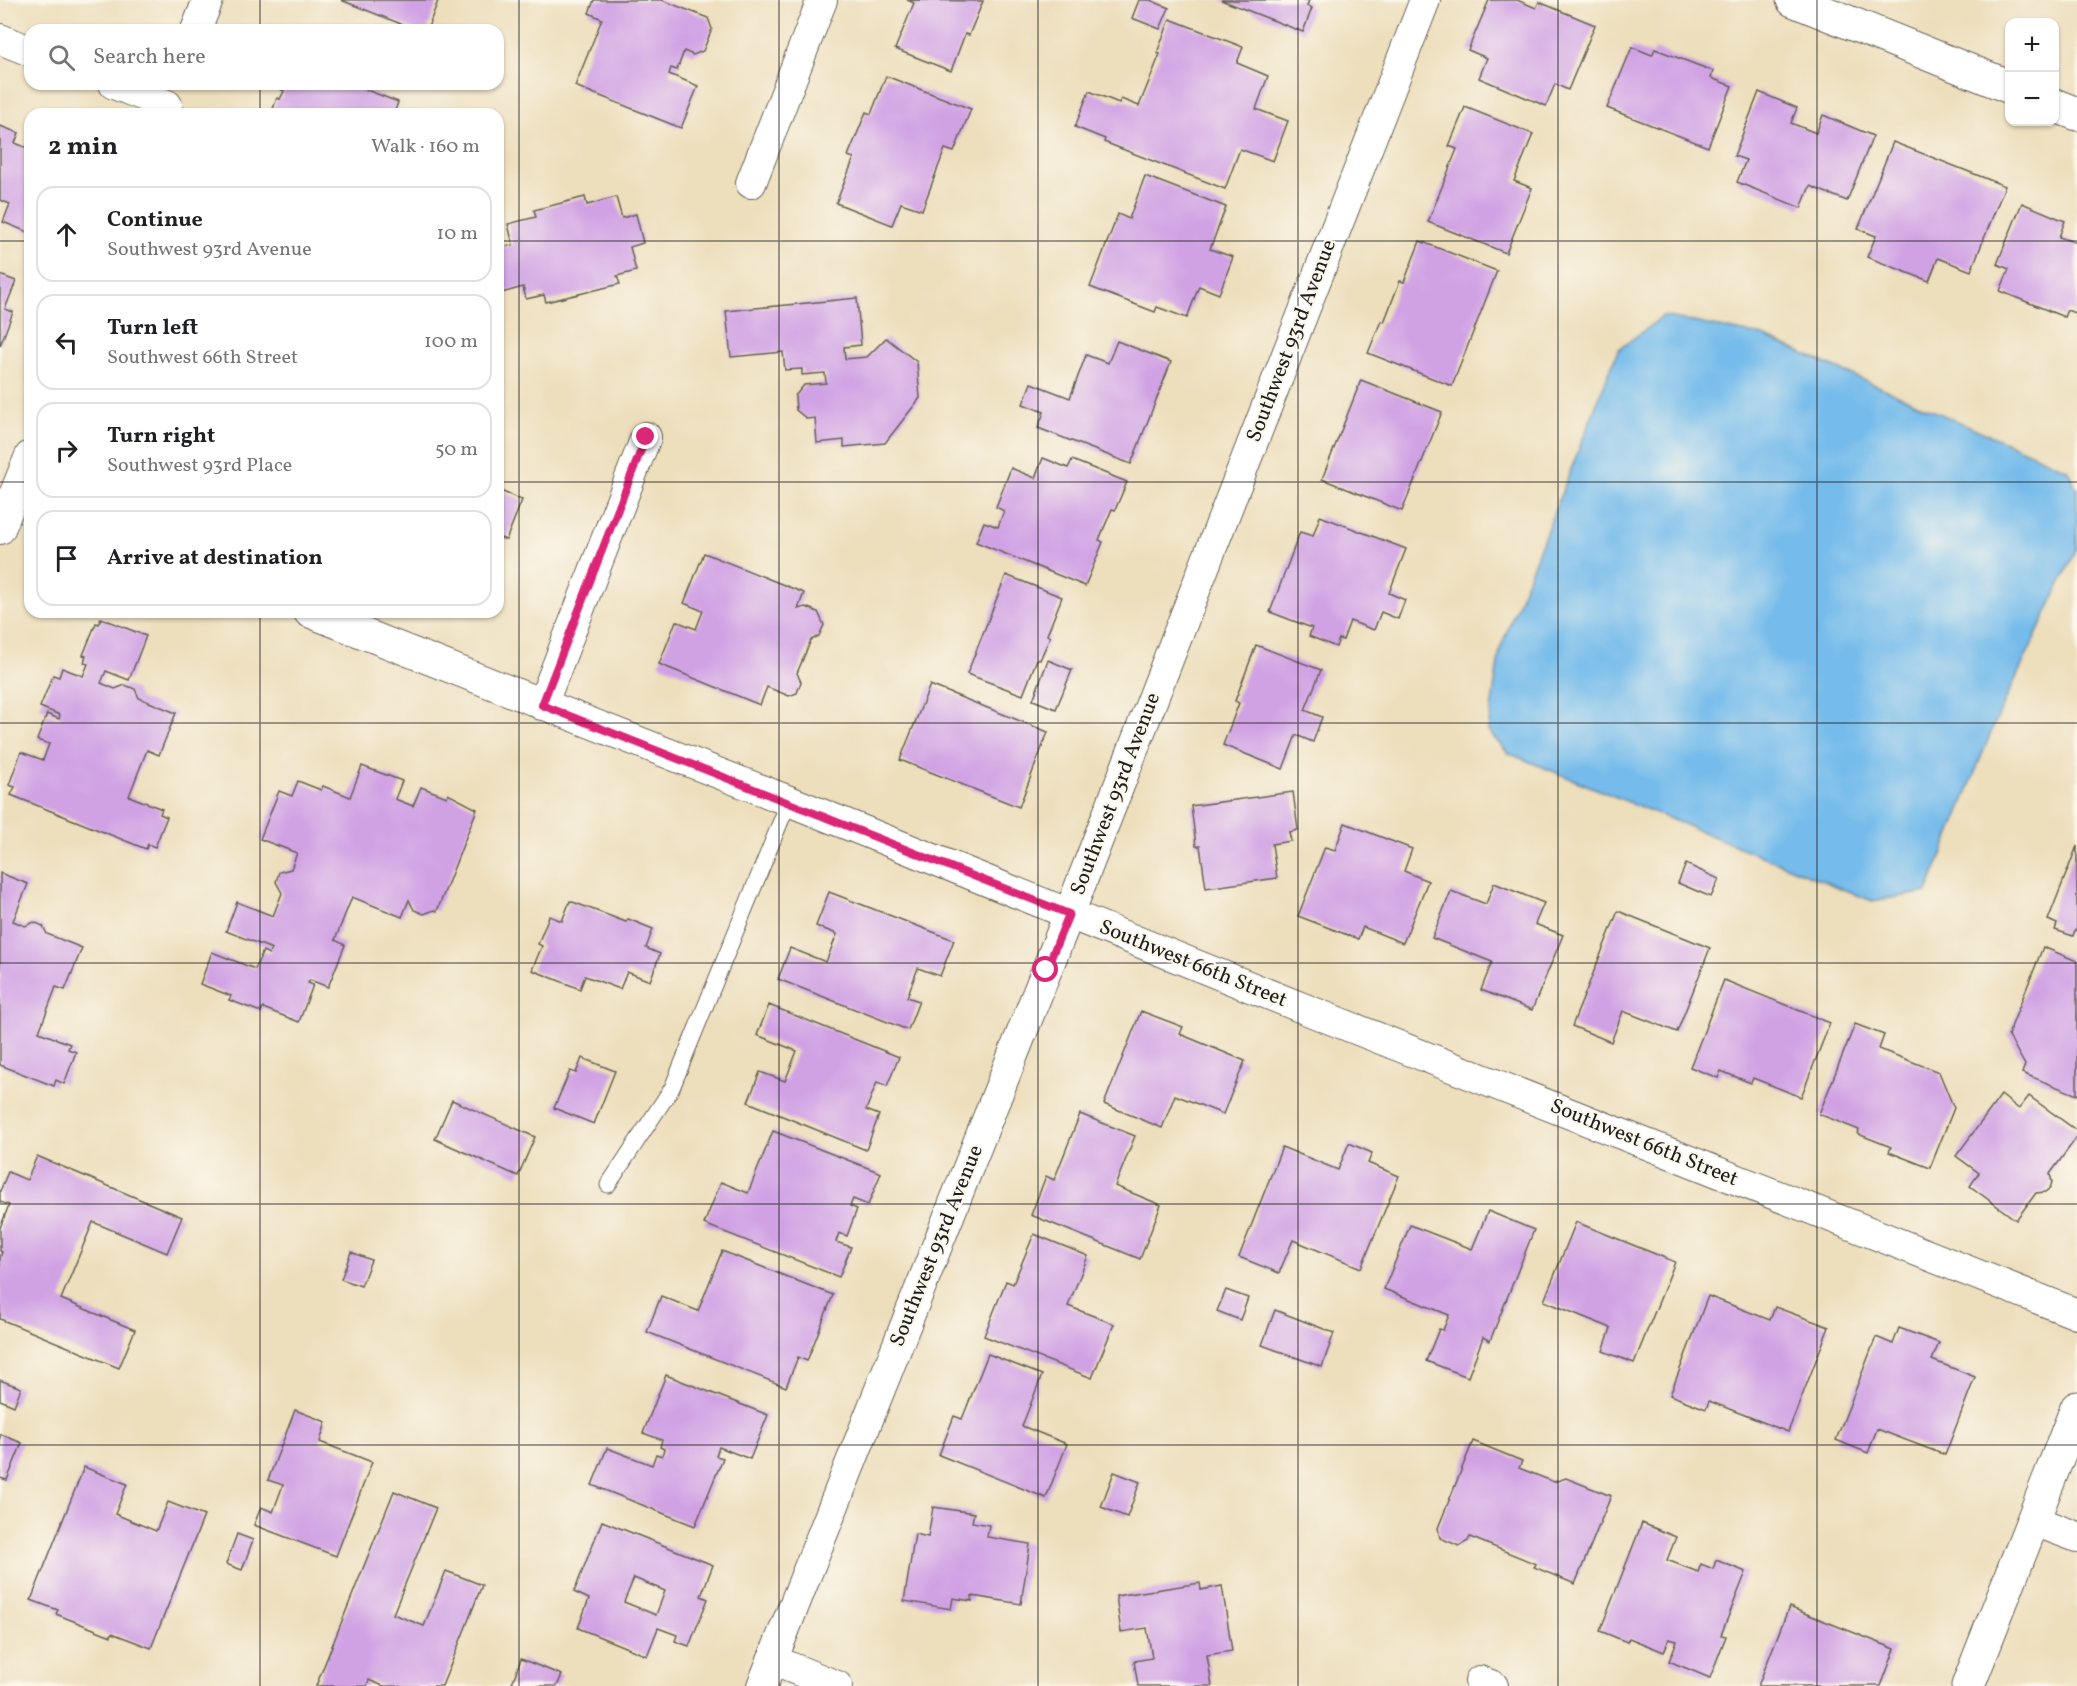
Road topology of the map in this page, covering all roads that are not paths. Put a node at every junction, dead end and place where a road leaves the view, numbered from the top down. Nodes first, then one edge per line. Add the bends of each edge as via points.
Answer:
1 (208, 0) edge
2 (822, 0) edge
3 (1425, 0) edge
4 (1793, 0) edge
5 (198, 24) edge
6 (0, 39) edge
7 (24, 49) edge
8 (2005, 85) edge
9 (133, 90) edge
10 (169, 101) edge
11 (2059, 107) edge
12 (2077, 114) edge
13 (751, 183) dead end
14 (646, 437) dead end
15 (24, 472) edge
16 (15, 496) edge
17 (0, 529) edge
18 (324, 618) edge
19 (542, 705) junction
20 (789, 801) junction
21 (1069, 914) junction
22 (608, 1185) dead end
23 (2077, 1314) edge
24 (2077, 1408) edge
25 (2032, 1520) junction
26 (2077, 1538) edge
27 (767, 1673) edge
28 (837, 1686) edge
29 (1968, 1686) edge

1 - 5 street
2 - 13 street
3 - 21 street, Southwest 93rd Avenue
4 - 8 street
6 - 7 street
9 - 10 street
11 - 12 street
14 - 19 street
15 - 16 street
16 - 17 street
18 - 19 street, Southwest 66th Street
19 - 20 street, Southwest 66th Street
20 - 21 street, Southwest 66th Street
20 - 22 lane via 672,1088
21 - 23 street, Southwest 66th Street
21 - 27 street, Southwest 93rd Avenue
24 - 25 street
25 - 26 street
25 - 29 street
27 - 28 street

